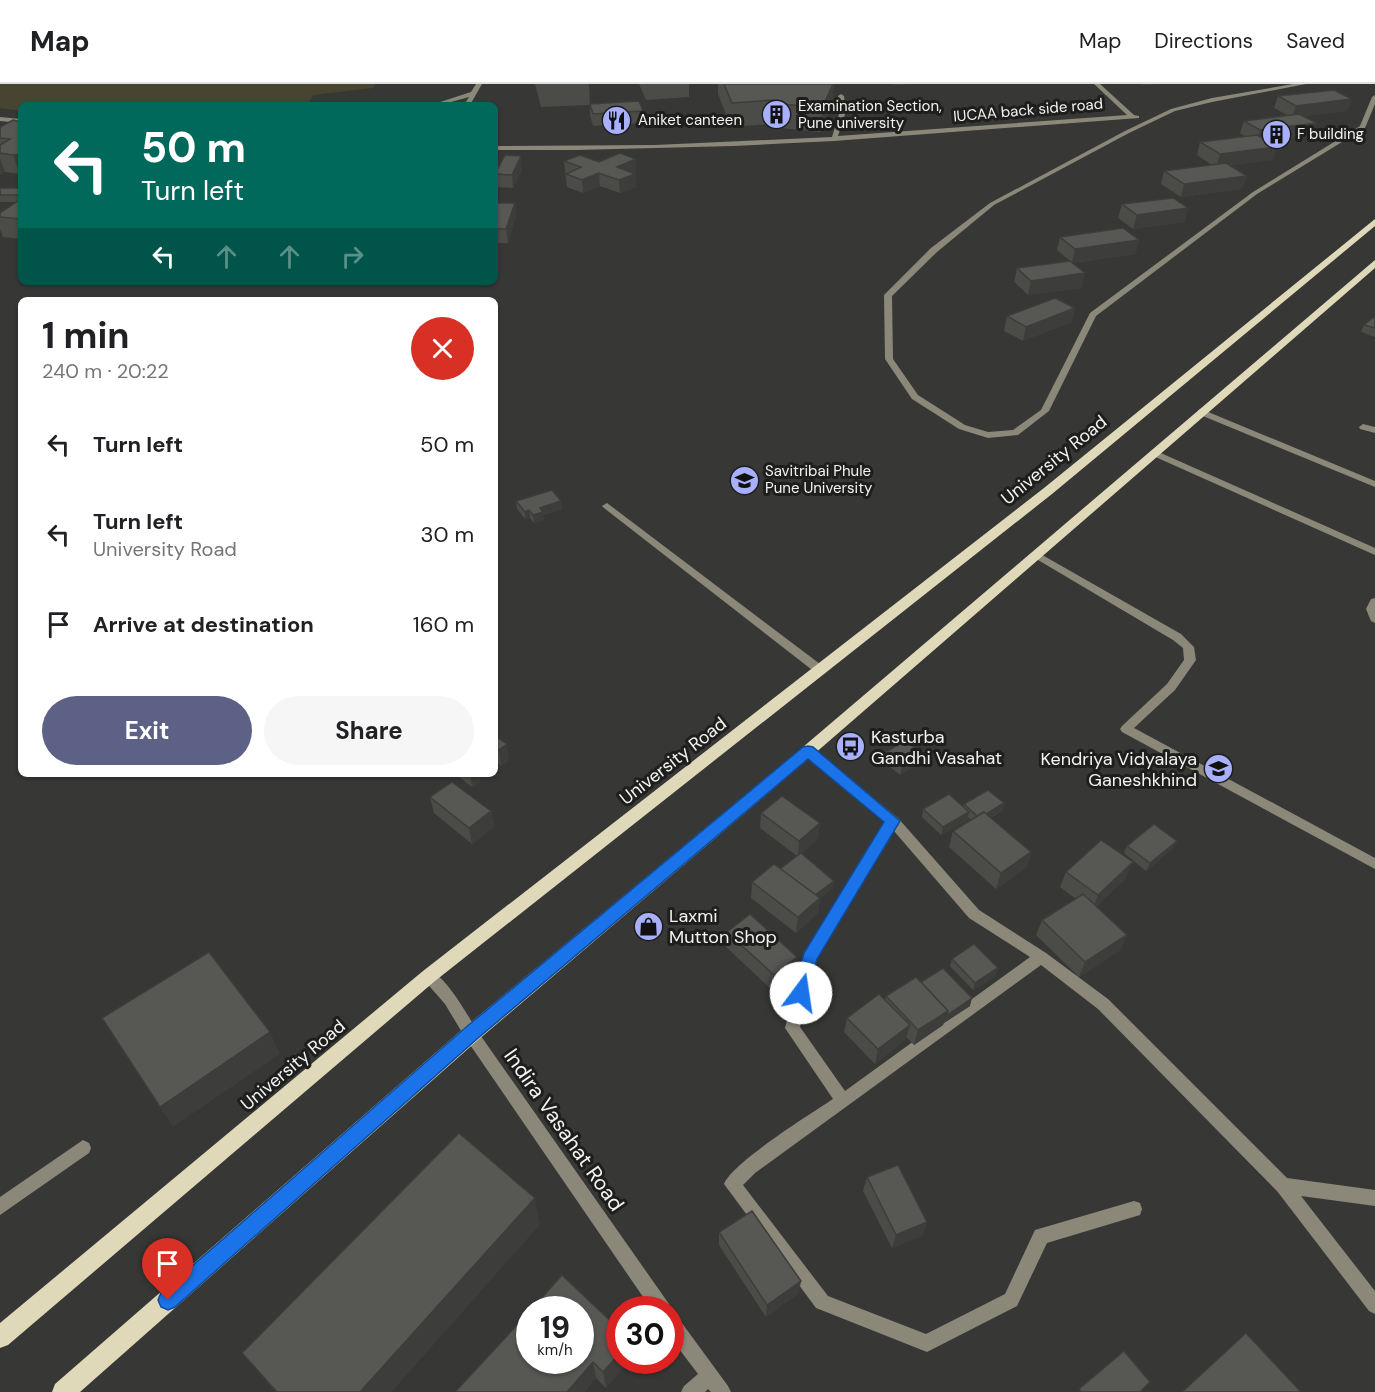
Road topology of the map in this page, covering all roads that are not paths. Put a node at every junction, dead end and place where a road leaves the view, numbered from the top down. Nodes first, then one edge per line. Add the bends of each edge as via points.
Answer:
1 (479, 84) edge
2 (1097, 84) edge
3 (1303, 84) edge
4 (472, 94) junction
5 (841, 96) dead end
6 (1375, 97) edge
7 (444, 102) edge
8 (468, 102) edge
9 (1132, 116) junction
10 (0, 118) edge
11 (18, 121) edge
12 (1149, 121) junction
13 (834, 139) junction
14 (498, 148) edge
15 (1375, 222) edge
16 (1375, 262) edge
17 (1201, 412) junction
18 (1364, 427) dead end
19 (1375, 430) edge
20 (1154, 453) junction
21 (1375, 484) edge
22 (608, 506) dead end
23 (1375, 552) edge
24 (1036, 555) junction
25 (1375, 601) edge
26 (1375, 619) edge
27 (820, 670) junction
28 (808, 751) junction
29 (893, 821) junction
30 (1375, 864) edge
31 (1041, 957) junction
32 (429, 976) junction
33 (471, 1034) junction
34 (843, 1101) junction
35 (83, 1148) dead end
36 (1283, 1185) junction
37 (1375, 1198) edge
38 (0, 1207) edge
39 (1134, 1209) dead end
40 (653, 1296) edge
41 (1375, 1305) edge
42 (0, 1337) edge
43 (684, 1340) edge
44 (710, 1376) junction
45 (63, 1392) edge
46 (690, 1392) edge
47 (722, 1392) edge

1 - 4 street
2 - 9 street
3 - 12 street via 1212,100
4 - 7 street
4 - 8 street
5 - 13 street via 843,111
6 - 12 street via 1363,127 1255,193 1093,315 1045,411 1015,434 988,435 962,427 915,397 889,359 888,295 934,250 992,204
9 - 12 street
9 - 13 street, IUCAA back side road
10 - 11 street
13 - 14 street, IUCAA back side road via 591,150
15 - 27 main road, University Road via 1048,491
16 - 17 main road
17 - 20 main road
17 - 21 street
18 - 19 street
20 - 23 street
20 - 24 main road
22 - 27 street
24 - 28 main road
24 - 30 street via 1188,647 1190,660 1171,687 1126,729
25 - 26 street via 1371,609
27 - 32 main road, University Road
28 - 29 street
28 - 33 main road
29 - 31 street via 974,914
29 - 34 street via 809,958 792,1028
31 - 34 street
31 - 36 street via 1103,1004
32 - 33 street, Indira Vasahat Road
32 - 42 main road, University Road
33 - 40 street, Indira Vasahat Road
33 - 45 main road
34 - 39 street via 749,1167 732,1184 822,1302 927,1343 1011,1300 1041,1236
35 - 38 street
36 - 37 street
36 - 41 street
43 - 44 street
44 - 46 street
44 - 47 street

